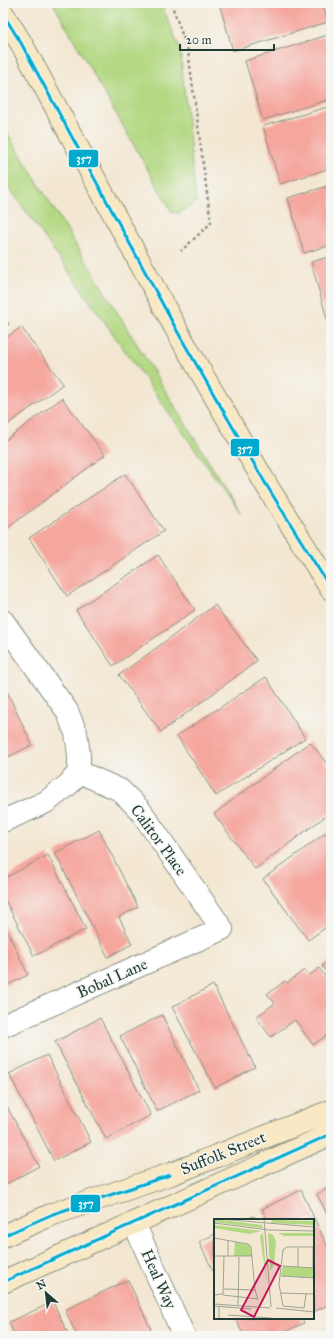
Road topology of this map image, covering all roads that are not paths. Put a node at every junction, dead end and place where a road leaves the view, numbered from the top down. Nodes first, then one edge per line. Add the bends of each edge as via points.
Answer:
1 (3, 14) edge
2 (331, 589) edge
3 (3, 621) edge
4 (79, 772) junction
5 (3, 821) edge
6 (222, 929) joint
7 (3, 1026) edge
8 (331, 1111) edge
9 (331, 1134) edge
10 (134, 1223) junction
11 (3, 1236) edge
12 (3, 1282) edge
13 (184, 1336) edge

1 - 2 street via 181,338 267,486
3 - 4 street via 67,711 76,733
4 - 5 street via 68,785 46,802
4 - 6 street, Calitor Place via 120,790 140,810
6 - 7 street, Bobal Lane
8 - 11 street, Suffolk Street via 171,1174 53,1214
9 - 10 street, Suffolk Street
10 - 12 street, Suffolk Street
10 - 13 street, Heal Way

